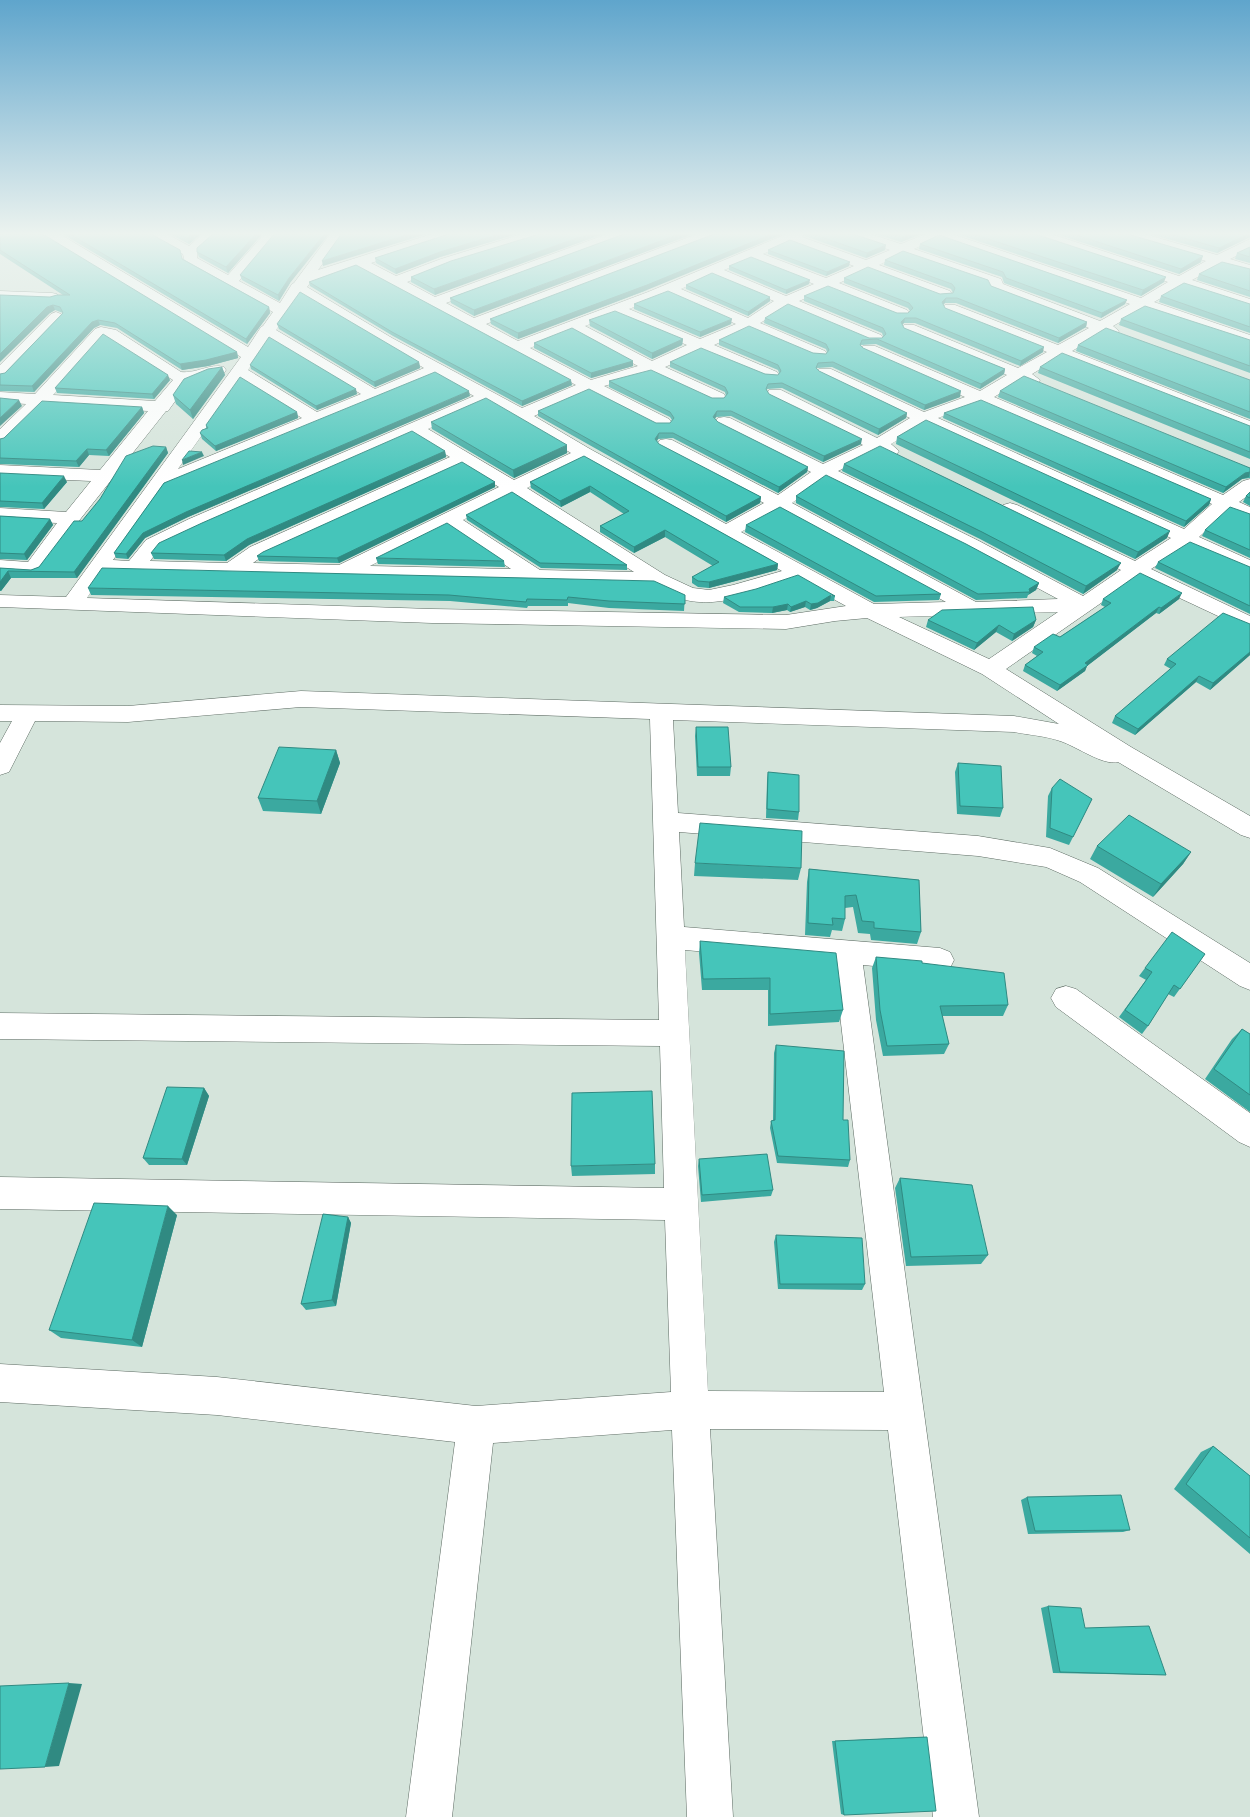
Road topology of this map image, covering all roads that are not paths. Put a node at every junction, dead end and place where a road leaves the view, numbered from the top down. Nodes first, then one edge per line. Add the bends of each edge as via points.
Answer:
1 (55, 318) edge
2 (186, 318) edge
3 (275, 318) edge
4 (354, 318) edge
5 (465, 318) edge
6 (489, 318) edge
7 (595, 318) edge
8 (634, 318) edge
9 (738, 318) edge
10 (759, 318) edge
11 (821, 318) edge
12 (900, 318) edge
13 (985, 318) edge
14 (1077, 318) edge
15 (1116, 318) edge
16 (1187, 318) edge
17 (475, 323) junction
18 (750, 323) junction
19 (573, 326) junction
20 (1101, 327) junction
21 (266, 330) junction
22 (1128, 337) edge
23 (1250, 340) edge
24 (701, 345) junction
25 (517, 347) junction
26 (1059, 351) junction
27 (819, 354) edge
28 (243, 364) junction
29 (652, 367) junction
30 (437, 369) junction
31 (825, 372) edge
32 (0, 374) edge
33 (1019, 374) junction
34 (191, 378) junction
35 (591, 385) junction
36 (1047, 386) edge
37 (372, 394) junction
38 (486, 397) junction
39 (0, 398) edge
40 (718, 398) edge
41 (981, 398) junction
42 (39, 400) junction
43 (162, 407) junction
44 (521, 415) junction
45 (314, 418) junction
46 (923, 418) junction
47 (724, 422) dead end
48 (663, 423) edge
49 (1250, 427) edge
50 (414, 428) junction
51 (0, 439) edge
52 (666, 444) dead end
53 (877, 445) junction
54 (584, 453) junction
55 (903, 457) edge
56 (464, 458) junction
57 (0, 471) edge
58 (824, 471) junction
59 (105, 476) junction
60 (159, 483) junction
61 (1250, 484) edge
62 (514, 488) junction
63 (998, 503) edge
64 (1225, 503) junction
65 (778, 504) junction
66 (0, 514) edge
67 (1250, 514) edge
68 (71, 518) junction
69 (450, 520) junction
70 (726, 531) junction
71 (1186, 538) junction
72 (0, 566) edge
73 (99, 566) junction
74 (135, 567) junction
75 (1250, 568) edge
76 (1136, 569) junction
77 (230, 570) junction
78 (800, 572) junction
79 (340, 573) junction
80 (535, 576) junction
81 (658, 579) junction
82 (0, 601) edge
83 (39, 602) junction
84 (72, 603) junction
85 (1084, 605) junction
86 (972, 608) junction
87 (870, 611) junction
88 (0, 618) edge
89 (1250, 624) edge
90 (990, 669) junction
91 (661, 711) junction
92 (0, 714) edge
93 (27, 714) junction
94 (1118, 754) junction
95 (0, 766) edge
96 (665, 822) junction
97 (1250, 828) edge
98 (1250, 846) edge
99 (670, 937) junction
100 (847, 952) junction
101 (940, 960) dead end
102 (1250, 978) edge
103 (1066, 998) dead end
104 (0, 1026) edge
105 (674, 1033) junction
106 (1250, 1132) edge
107 (0, 1193) edge
108 (681, 1204) junction
109 (0, 1383) edge
110 (690, 1410) junction
111 (904, 1411) junction
112 (476, 1425) junction
113 (428, 1817) edge
114 (710, 1817) edge
115 (956, 1817) edge

1 - 32 street
2 - 28 street
3 - 21 street
4 - 30 street
5 - 17 street
6 - 17 street
7 - 19 street
8 - 24 street
9 - 18 street
10 - 18 street
11 - 41 street
12 - 33 street
13 - 26 street
14 - 20 street
15 - 20 street
16 - 23 street
17 - 25 street
18 - 24 street
18 - 27 street
19 - 25 street
19 - 29 street
20 - 22 street
20 - 26 street
21 - 28 street
21 - 37 street
24 - 29 street
24 - 53 street
25 - 35 street
26 - 33 street
26 - 49 street
28 - 34 street
28 - 45 street
28 - 60 street
29 - 35 street
29 - 40 street
30 - 37 street
30 - 38 street
31 - 46 street
33 - 36 street
33 - 41 street
34 - 42 street via 176,376 104,332 98,334
34 - 43 street via 180,382
35 - 44 street
35 - 48 street
37 - 45 street
38 - 44 street
38 - 50 street
39 - 42 street
41 - 46 street
41 - 64 street
42 - 43 street
42 - 51 street
43 - 59 street
44 - 54 street
45 - 60 street
46 - 53 street
46 - 71 street
47 - 58 street
50 - 56 street
50 - 74 street via 153,544
52 - 65 street
53 - 55 street
53 - 58 street
54 - 62 street
54 - 70 street
56 - 62 street
56 - 77 street via 257,551
57 - 59 street
58 - 65 street
58 - 85 street
59 - 68 street
60 - 73 street
61 - 64 street
62 - 69 street
62 - 81 street
63 - 76 street
64 - 67 street
64 - 71 street
65 - 70 street
65 - 86 street
66 - 68 street
68 - 72 street via 34,568
69 - 79 street
69 - 80 street
70 - 78 street
71 - 75 street
71 - 76 street
73 - 74 street
73 - 84 street
74 - 77 street
76 - 85 street
76 - 89 street
77 - 79 street
78 - 81 street via 709,596 688,594
78 - 87 street
79 - 80 street
80 - 81 street
82 - 83 street
83 - 84 street
83 - 88 street
84 - 87 street via 432,616 786,622
85 - 86 street
85 - 90 street
86 - 87 street
87 - 90 street
90 - 94 street
91 - 93 street via 301,699 128,714
91 - 94 street via 1014,724 1065,733
91 - 96 street
92 - 93 street
93 - 95 street
94 - 97 street
94 - 98 street via 1111,761 1121,770
96 - 99 street
96 - 102 street via 978,846 1050,858 1089,875
99 - 100 street
99 - 105 street
100 - 101 street
100 - 111 street
103 - 106 street
104 - 105 street
105 - 108 street
107 - 108 street
108 - 110 street
109 - 112 street via 217,1396
110 - 111 street
110 - 112 street
110 - 114 street
111 - 115 street
112 - 113 street

